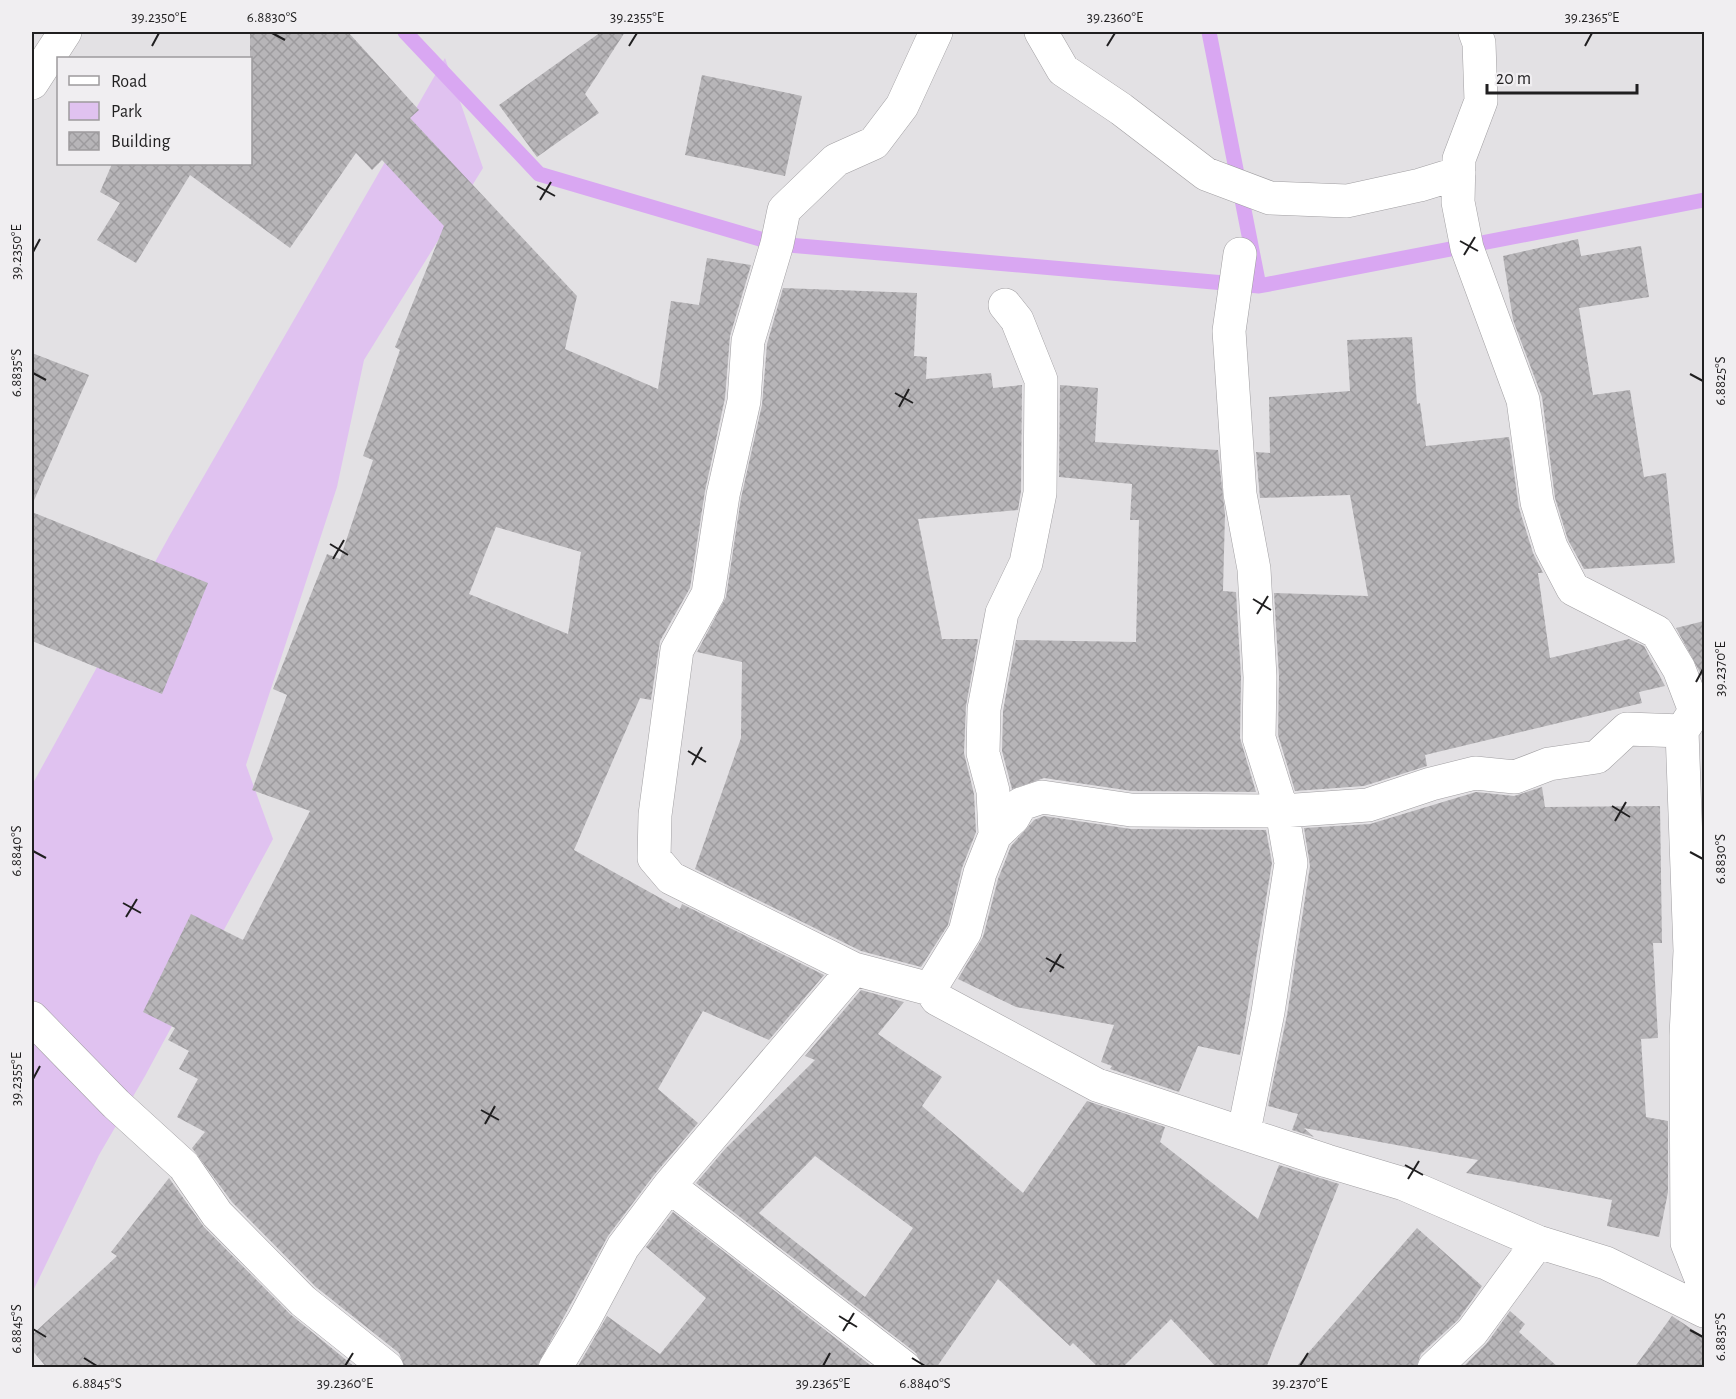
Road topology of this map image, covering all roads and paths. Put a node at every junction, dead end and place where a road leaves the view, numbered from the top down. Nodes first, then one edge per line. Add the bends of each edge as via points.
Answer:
1 (65, 32) edge
2 (936, 32) edge
3 (1041, 32) edge
4 (1475, 32) edge
5 (32, 83) edge
6 (1459, 173) junction
7 (1240, 254) dead end
8 (1005, 305) dead end
9 (1694, 719) edge
10 (1282, 811) junction
11 (995, 835) junction
12 (854, 969) junction
13 (930, 989) junction
14 (32, 1018) edge
15 (1244, 1131) junction
16 (669, 1186) junction
17 (1538, 1242) junction
18 (1704, 1286) edge
19 (1704, 1311) edge
20 (387, 1368) edge
21 (555, 1368) edge
22 (905, 1368) edge
23 (1434, 1368) edge

1 - 5 street
2 - 12 street via 902,106 874,143 836,160 784,210 748,341 744,401 723,495 708,594 677,650 655,815 654,858 672,878
3 - 6 street via 1063,70 1206,174 1270,198 1347,201
4 - 6 street via 1481,101 1459,159
6 - 9 street via 1458,202 1467,248 1523,400 1537,502 1551,547 1573,589 1657,632 1679,669
7 - 10 street via 1229,331 1233,410 1240,494 1254,569 1259,738
8 - 11 street via 1017,320 1041,380 1040,493 1026,563 1002,613 984,709 983,753 993,791
9 - 10 street via 1627,729 1597,757 1549,764 1515,777 1475,773 1368,805
9 - 18 street via 1686,1036 1686,1244
10 - 11 street via 1131,810 1042,797 1021,804
10 - 15 street via 1291,863 1268,1012
11 - 13 street via 964,932
12 - 13 street
12 - 16 street
13 - 15 street via 937,999 1097,1085
14 - 20 street via 116,1104 184,1166 217,1214 303,1301
15 - 17 street via 1404,1184
16 - 21 street via 623,1247
16 - 22 street
17 - 19 street via 1606,1263
17 - 23 street via 1472,1332

